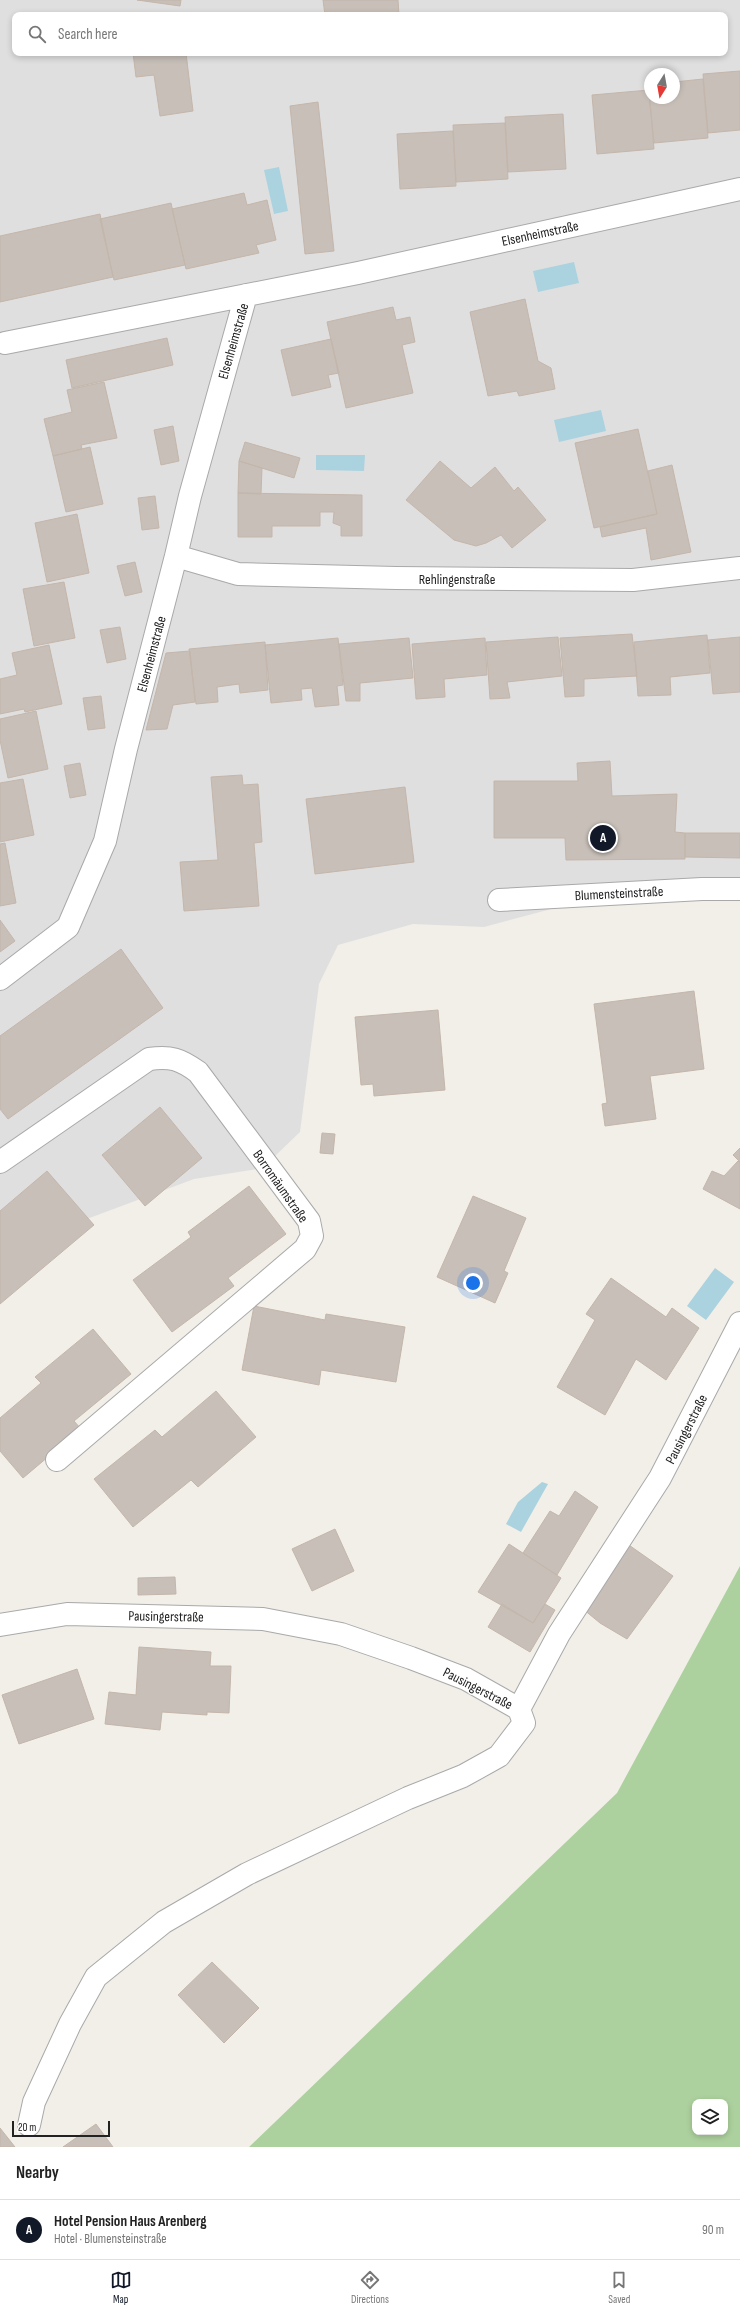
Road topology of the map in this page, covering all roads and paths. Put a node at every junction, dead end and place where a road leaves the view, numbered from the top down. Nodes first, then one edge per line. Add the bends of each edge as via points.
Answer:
1 (740, 189) edge
2 (246, 295) junction
3 (5, 344) dead end
4 (176, 556) junction
5 (740, 568) edge
6 (740, 890) edge
7 (499, 900) dead end
8 (0, 979) edge
9 (0, 1162) edge
10 (740, 1323) edge
11 (57, 1460) dead end
12 (0, 1625) edge
13 (519, 1709) junction
14 (29, 2125) dead end

1 - 2 street, Elsenheimstraße
2 - 3 street, Elsenheimstraße
2 - 4 street, Elsenheimstraße via 190,496
4 - 5 street, Rehlingenstraße via 238,574 396,578 633,580
4 - 8 street, Elsenheimstraße via 126,749 106,841 68,927
6 - 7 street, Blumensteinstraße via 702,888
9 - 11 street, Borromäumstraße via 149,1059 162,1057 180,1060 198,1072 309,1221 312,1236 306,1249
10 - 13 street, Pausingerstraße via 660,1478 559,1634
12 - 13 street, Pausingerstraße via 67,1614 263,1619 341,1634 411,1658 466,1679
13 - 14 street via 524,1723 499,1756 463,1776 408,1798 247,1874 164,1922 96,1977 70,2024 34,2102

